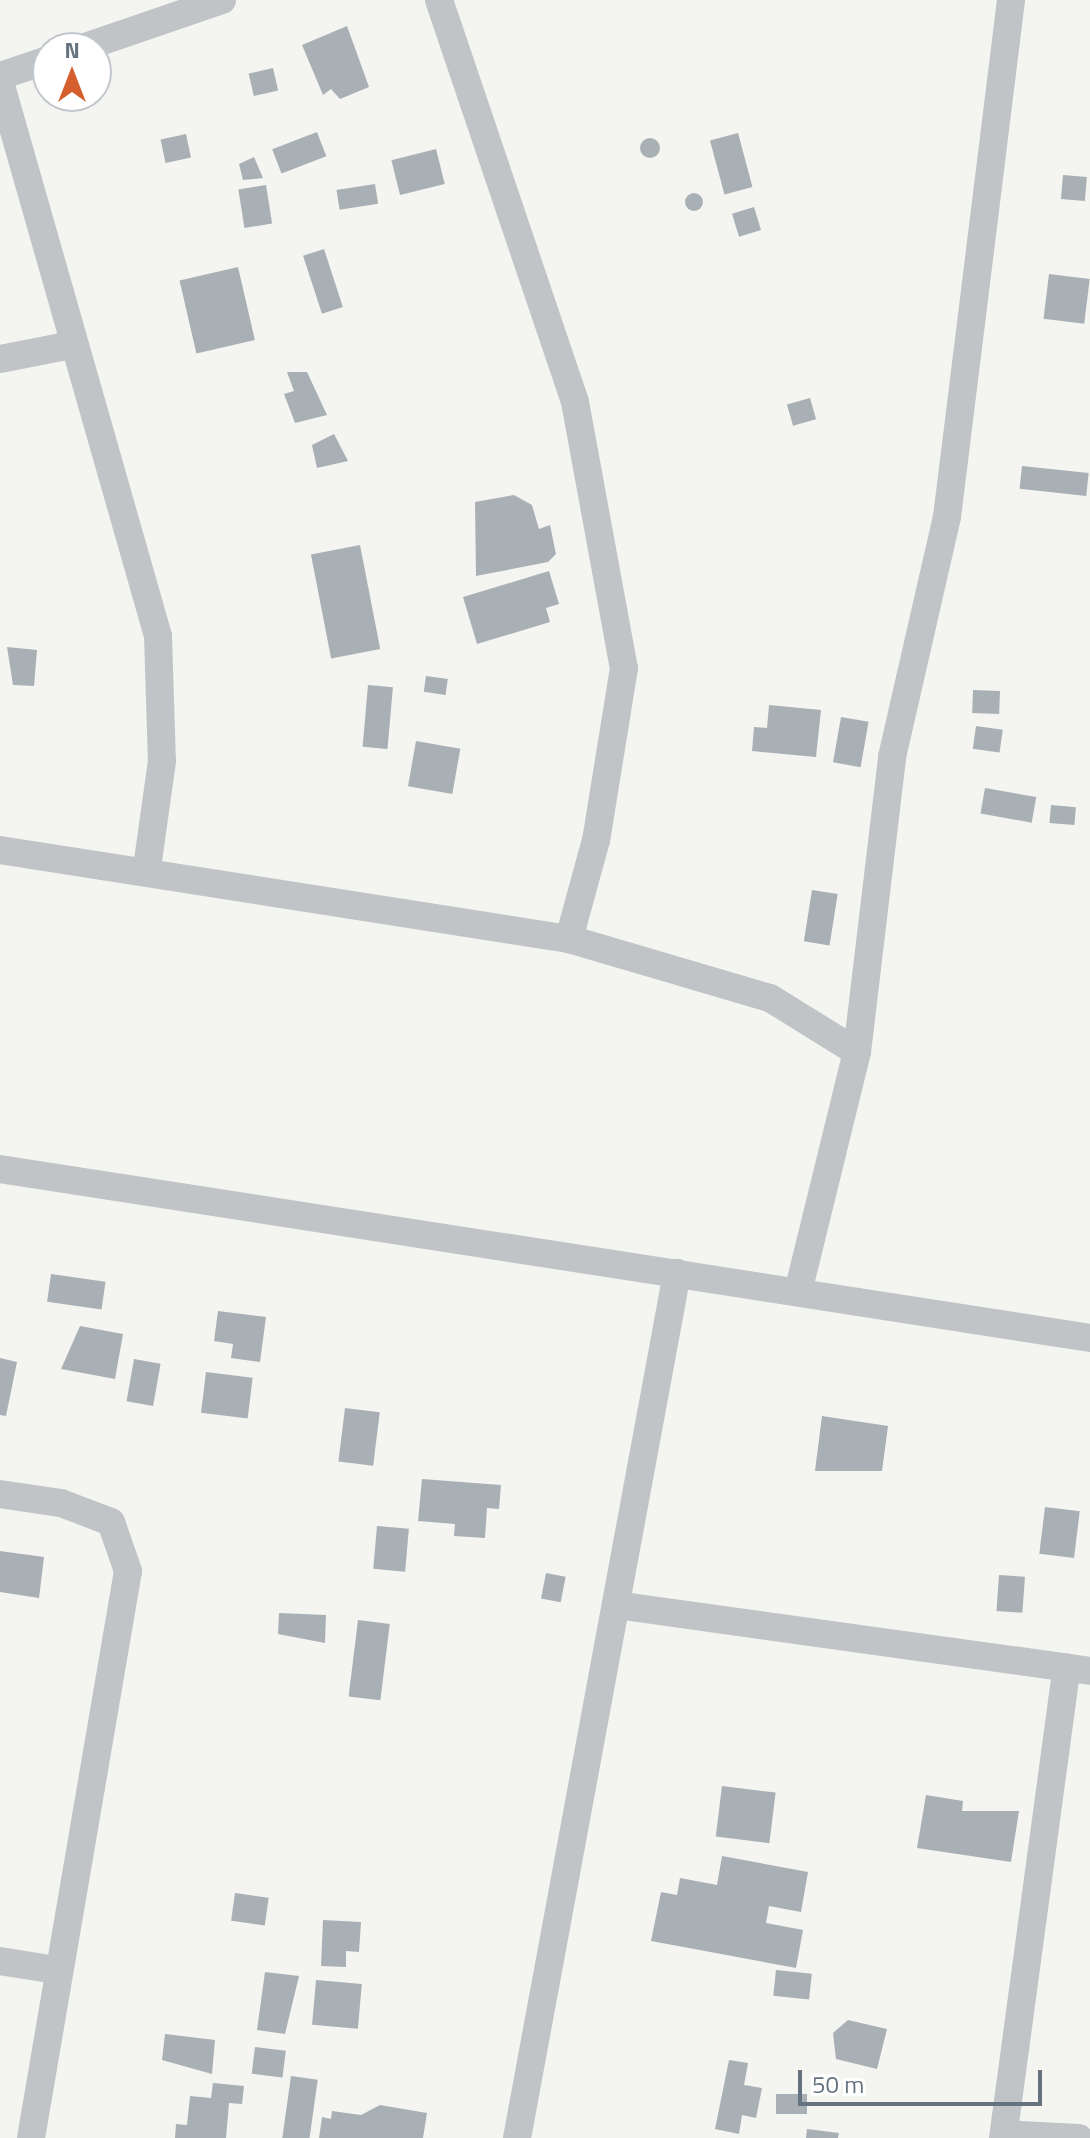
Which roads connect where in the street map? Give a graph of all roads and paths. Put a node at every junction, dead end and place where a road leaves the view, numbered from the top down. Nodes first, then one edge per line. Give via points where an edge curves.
1 (222, 0) edge
2 (439, 0) edge
3 (1011, 0) edge
4 (112, 38) edge
5 (32, 65) edge
6 (0, 76) edge
7 (0, 82) edge
8 (72, 345) junction
9 (0, 359) edge
10 (0, 850) edge
11 (147, 868) junction
12 (569, 939) junction
13 (857, 1052) junction
14 (0, 1169) edge
15 (677, 1273) junction
16 (798, 1292) junction
17 (1090, 1338) edge
18 (0, 1494) edge
19 (616, 1605) junction
20 (1079, 1669) edge
21 (0, 1961) edge
22 (56, 1970) junction
23 (1003, 2136) edge
24 (31, 2138) edge
25 (517, 2138) edge
26 (1079, 2138) edge

1 - 4 street
2 - 12 street via 575,402 624,668 596,840
3 - 13 street via 947,517 892,757
5 - 6 street
7 - 8 street
8 - 9 street
8 - 11 street via 158,636 162,761
10 - 11 street
11 - 12 street
12 - 13 street via 770,998
13 - 16 street
14 - 15 street
15 - 16 street
15 - 19 street
16 - 17 street
18 - 22 street via 61,1503 111,1522 128,1571
19 - 20 street
19 - 25 street
20 - 23 street
21 - 22 street
22 - 24 street
23 - 26 street

